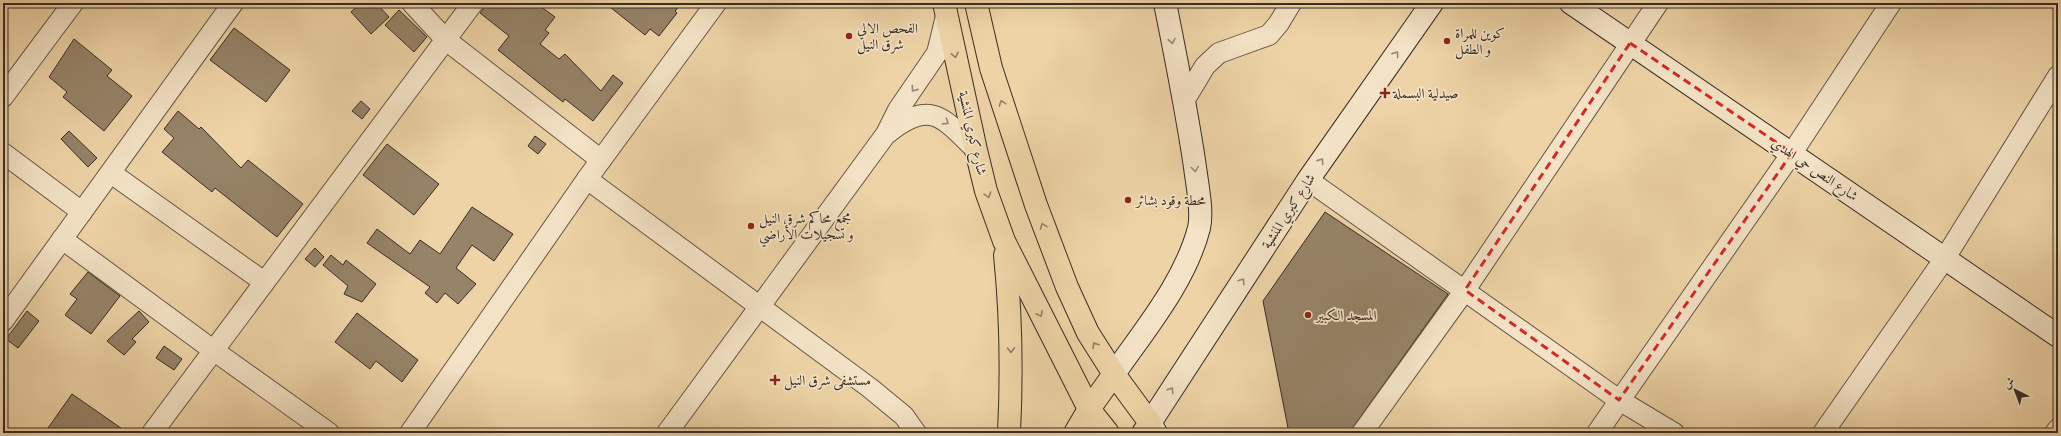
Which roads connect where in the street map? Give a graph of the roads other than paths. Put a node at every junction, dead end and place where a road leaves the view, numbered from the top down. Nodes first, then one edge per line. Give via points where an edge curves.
1 (232, 3) edge
2 (412, 3) edge
3 (474, 3) edge
4 (716, 3) edge
5 (976, 3) edge
6 (1165, 3) edge
7 (1291, 3) edge
8 (1432, 3) edge
9 (1571, 3) edge
10 (1658, 3) edge
11 (1891, 3) edge
12 (71, 4) edge
13 (945, 10) edge
14 (446, 40) junction
15 (1630, 42) junction
16 (2058, 76) edge
17 (3, 97) edge
18 (1184, 101) junction
19 (886, 134) junction
20 (976, 150) junction
21 (3, 153) edge
22 (1792, 153) junction
23 (601, 160) junction
24 (111, 173) junction
25 (587, 179) junction
26 (1308, 180) junction
27 (82, 212) junction
28 (62, 239) junction
29 (1004, 241) junction
30 (1945, 258) junction
31 (264, 282) junction
32 (1465, 290) junction
33 (760, 306) junction
34 (3, 321) edge
35 (2058, 336) edge
36 (213, 350) junction
37 (1114, 374) junction
38 (1619, 400) junction
39 (1089, 409) junction
40 (2058, 429) edge
41 (1150, 430) edge
42 (152, 433) edge
43 (330, 433) edge
44 (410, 433) edge
45 (667, 433) edge
46 (916, 433) edge
47 (1009, 433) edge
48 (1075, 433) edge
49 (1108, 433) edge
50 (1362, 433) edge
51 (1598, 433) edge
52 (1674, 433) edge
53 (1823, 433) edge
54 (2055, 433) edge

1 - 24 street
2 - 14 street
3 - 14 street
4 - 23 street
37 -> 5 main road, شارع كبري المنشية via 1076,310 1047,236 991,68
6 -> 18 street
7 - 18 street via 1280,24 1269,35 1219,53 1205,66
26 -> 8 street, شارع كبري المنشية
9 - 15 street, شارع النص حي الهدي
10 - 15 street
11 - 22 street
12 - 17 street
13 -> 19 street via 937,53 898,110
13 -> 20 main road, شارع كبري المنشية
14 - 23 street
14 - 31 street
15 - 22 street, شارع النص حي الهدي
15 - 32 street
16 - 30 street
18 -> 37 street via 1199,195 1199,226 1190,254 1165,299
19 -> 20 street via 908,119 926,114 945,121
19 - 33 street
20 -> 29 main road, شارع كبري المنشية via 986,191
21 - 27 street
22 - 30 street, شارع النص حي الهدي
22 - 38 street
23 - 25 street
24 - 27 street
24 - 31 street
25 - 33 street
25 - 44 street
26 - 32 street
41 -> 26 street, شارع كبري المنشية
27 - 28 street
28 - 34 street
28 - 36 street
29 -> 39 main road, شارع كبري المنشية
29 -> 47 main road via 1011,311 1012,377
30 - 35 street, شارع النص حي الهدي
30 - 53 street
31 - 36 street
32 - 38 street
32 - 50 street
33 - 45 street
33 - 46 street via 898,411
36 - 42 street
36 - 43 street
37 - 39 main road
37 - 41 main road, شارع كبري المنشية
38 - 51 street
38 - 52 street
39 - 48 main road
39 - 49 main road, شارع كبري المنشية
40 - 54 street

